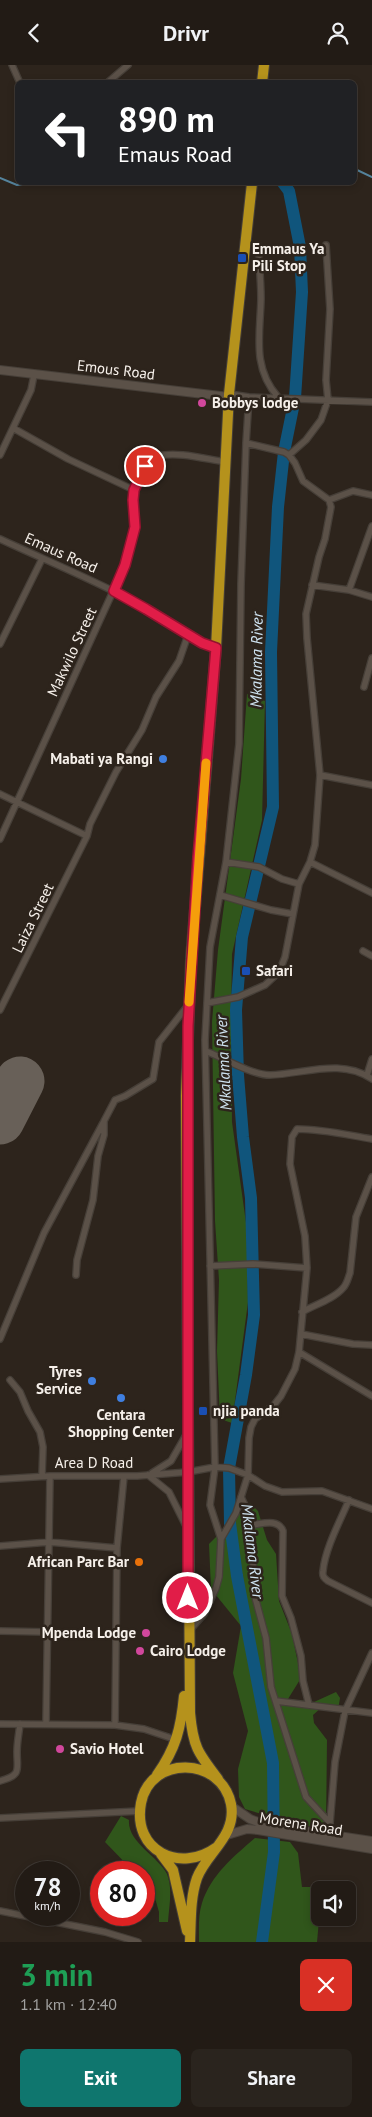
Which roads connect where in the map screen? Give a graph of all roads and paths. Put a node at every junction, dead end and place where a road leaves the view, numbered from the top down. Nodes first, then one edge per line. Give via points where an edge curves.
1 (12, 65) edge
2 (128, 65) edge
3 (264, 65) edge
4 (19, 80) edge
5 (110, 80) edge
6 (262, 80) edge
7 (252, 185) edge
8 (258, 245) dead end
9 (326, 245) dead end
10 (0, 370) edge
11 (34, 375) junction
12 (229, 396) junction
13 (249, 397) junction
14 (278, 397) junction
15 (328, 399) junction
16 (372, 402) edge
17 (13, 428) junction
18 (246, 443) junction
19 (0, 455) edge
20 (289, 455) junction
21 (226, 463) junction
22 (134, 490) junction
23 (372, 495) edge
24 (328, 500) junction
25 (372, 526) edge
26 (0, 539) edge
27 (42, 559) junction
28 (312, 585) junction
29 (349, 590) junction
30 (114, 591) junction
31 (372, 597) edge
32 (188, 635) junction
33 (0, 644) edge
34 (216, 648) junction
35 (372, 658) edge
36 (364, 687) dead end
37 (320, 775) junction
38 (372, 785) edge
39 (0, 794) edge
40 (18, 801) junction
41 (87, 836) junction
42 (0, 839) edge
43 (226, 862) junction
44 (310, 862) junction
45 (299, 884) junction
46 (372, 893) edge
47 (220, 895) junction
48 (293, 914) junction
49 (363, 951) dead end
50 (372, 956) edge
51 (207, 1003) junction
52 (188, 1004) junction
53 (0, 1010) edge
54 (206, 1051) junction
55 (372, 1059) edge
56 (369, 1077) edge
57 (104, 1121) junction
58 (372, 1139) edge
59 (372, 1177) edge
60 (210, 1267) junction
61 (307, 1268) junction
62 (76, 1275) dead end
63 (302, 1312) junction
64 (301, 1335) junction
65 (0, 1339) edge
66 (372, 1345) edge
67 (299, 1352) junction
68 (10, 1380) dead end
69 (372, 1395) edge
70 (188, 1432) junction
71 (215, 1467) junction
72 (188, 1472) junction
73 (50, 1475) junction
74 (148, 1475) junction
75 (248, 1475) junction
76 (42, 1476) junction
77 (124, 1477) junction
78 (0, 1479) edge
79 (241, 1497) junction
80 (349, 1500) junction
81 (372, 1509) edge
82 (251, 1525) junction
83 (188, 1531) junction
84 (221, 1539) junction
85 (49, 1542) junction
86 (0, 1546) edge
87 (117, 1547) junction
88 (372, 1603) edge
89 (0, 1631) edge
90 (47, 1632) junction
91 (188, 1635) junction
92 (372, 1653) edge
93 (276, 1701) junction
94 (309, 1705) junction
95 (345, 1711) junction
96 (372, 1713) edge
97 (20, 1723) junction
98 (0, 1724) edge
99 (46, 1724) junction
100 (115, 1725) junction
101 (177, 1740) junction
102 (218, 1779) junction
103 (154, 1780) junction
104 (0, 1781) edge
105 (232, 1806) junction
106 (140, 1811) junction
107 (0, 1818) edge
108 (330, 1823) junction
109 (265, 1828) junction
110 (291, 1832) junction
111 (227, 1835) junction
112 (329, 1835) junction
113 (372, 1841) edge
114 (218, 1847) junction
115 (372, 1849) edge
116 (160, 1852) junction
117 (0, 1911) edge
118 (138, 1942) edge
119 (189, 1942) edge

1 - 4 street
2 - 5 street
3 - 6 highway
7 - 12 highway
8 - 14 street via 261,295 259,357 265,378
9 - 15 street via 330,309
10 - 11 main road, Emous Road
11 - 12 main road, Emous Road
11 - 17 street via 31,390
12 - 13 street
12 - 21 highway
13 - 14 street
13 - 18 street
14 - 15 street
15 - 16 street
15 - 20 street via 321,420
17 - 19 street
17 - 22 street via 68,459
18 - 20 street
18 - 43 street via 239,744
20 - 24 street via 303,481
21 - 22 street, Makwilo Street via 179,455 157,456 149,460
21 - 34 highway
22 - 30 street, Makwilo Street via 135,527
23 - 24 street via 353,491
24 - 28 street via 331,512
25 - 29 street
26 - 27 street, Emaus Road
27 - 30 street, Emaus Road
27 - 33 street
28 - 29 street
28 - 37 street via 306,614 306,638
29 - 31 street
30 - 32 street, Emaus Road
30 - 40 street, Makwilo Street
32 - 34 street, Emaus Road
32 - 41 street, Laiza Street via 179,661 116,772
34 - 52 highway
35 - 36 street
37 - 38 street
37 - 44 street via 315,845
39 - 40 street
40 - 41 street
40 - 42 street, Makwilo Street
41 - 53 street, Laiza Street
43 - 45 street via 259,867
43 - 47 street
44 - 45 street
44 - 46 street
45 - 48 street
47 - 48 street
47 - 51 street via 211,941
48 - 51 street via 279,972 265,985
49 - 50 street
51 - 54 street
52 - 57 street via 159,1042 153,1079 114,1100
52 - 70 highway
54 - 56 street via 264,1074 338,1068
54 - 60 street
55 - 56 street
57 - 62 street via 93,1200
57 - 65 street via 44,1233
58 - 61 street via 331,1131 297,1129 294,1132 290,1164 305,1236
59 - 63 street via 356,1217 347,1282 334,1295
60 - 61 street via 253,1263
60 - 71 street
61 - 63 street
63 - 64 street
64 - 66 street
64 - 67 street
67 - 69 street
67 - 75 street via 281,1397 255,1419 251,1427
68 - 76 street via 20,1392 40,1432
70 - 72 highway
70 - 74 street via 168,1464
71 - 72 street, Area D Road
71 - 75 street
71 - 84 street via 210,1505
72 - 74 street, Area D Road
72 - 83 highway
73 - 76 street, Area D Road
73 - 77 street, Area D Road
73 - 85 street
74 - 77 street, Area D Road
74 - 83 street via 169,1492
75 - 79 street
75 - 80 street via 282,1492 322,1491
76 - 78 street, Area D Road
77 - 87 street
79 - 82 street
79 - 84 street
80 - 81 street
80 - 88 street via 322,1572 328,1581
82 - 93 street via 255,1597 266,1638 271,1687
82 - 94 street via 277,1523 283,1531 282,1596 301,1656
83 - 91 highway
84 - 91 street via 216,1588 204,1614
85 - 86 street
85 - 87 street
85 - 90 street
87 - 100 street
89 - 90 street
90 - 99 street
91 - 101 highway via 182,1725
91 - 102 highway via 192,1738 199,1755
92 - 95 street
93 - 94 street
93 - 108 street via 306,1797
94 - 95 street
95 - 96 street
95 - 108 street via 335,1762
97 - 98 street
97 - 99 street
97 - 104 street via 19,1765 10,1778
99 - 100 street
100 - 101 street via 144,1729
101 - 103 highway via 169,1759
102 - 103 highway via 193,1767 179,1767
102 - 105 highway
103 - 106 highway via 147,1789
105 - 109 main road, Morena Road
105 - 111 highway
106 - 107 street
106 - 116 highway via 145,1835
108 - 112 street
109 - 110 main road, Morena Road
109 - 111 main road, Morena Road
110 - 112 main road, Morena Road
110 - 115 main road, Morena Road
111 - 114 highway
112 - 113 main road, Morena Road
114 - 116 highway via 190,1859
114 - 119 highway via 196,1882
116 - 119 highway via 176,1879
117 - 118 street via 105,1932

